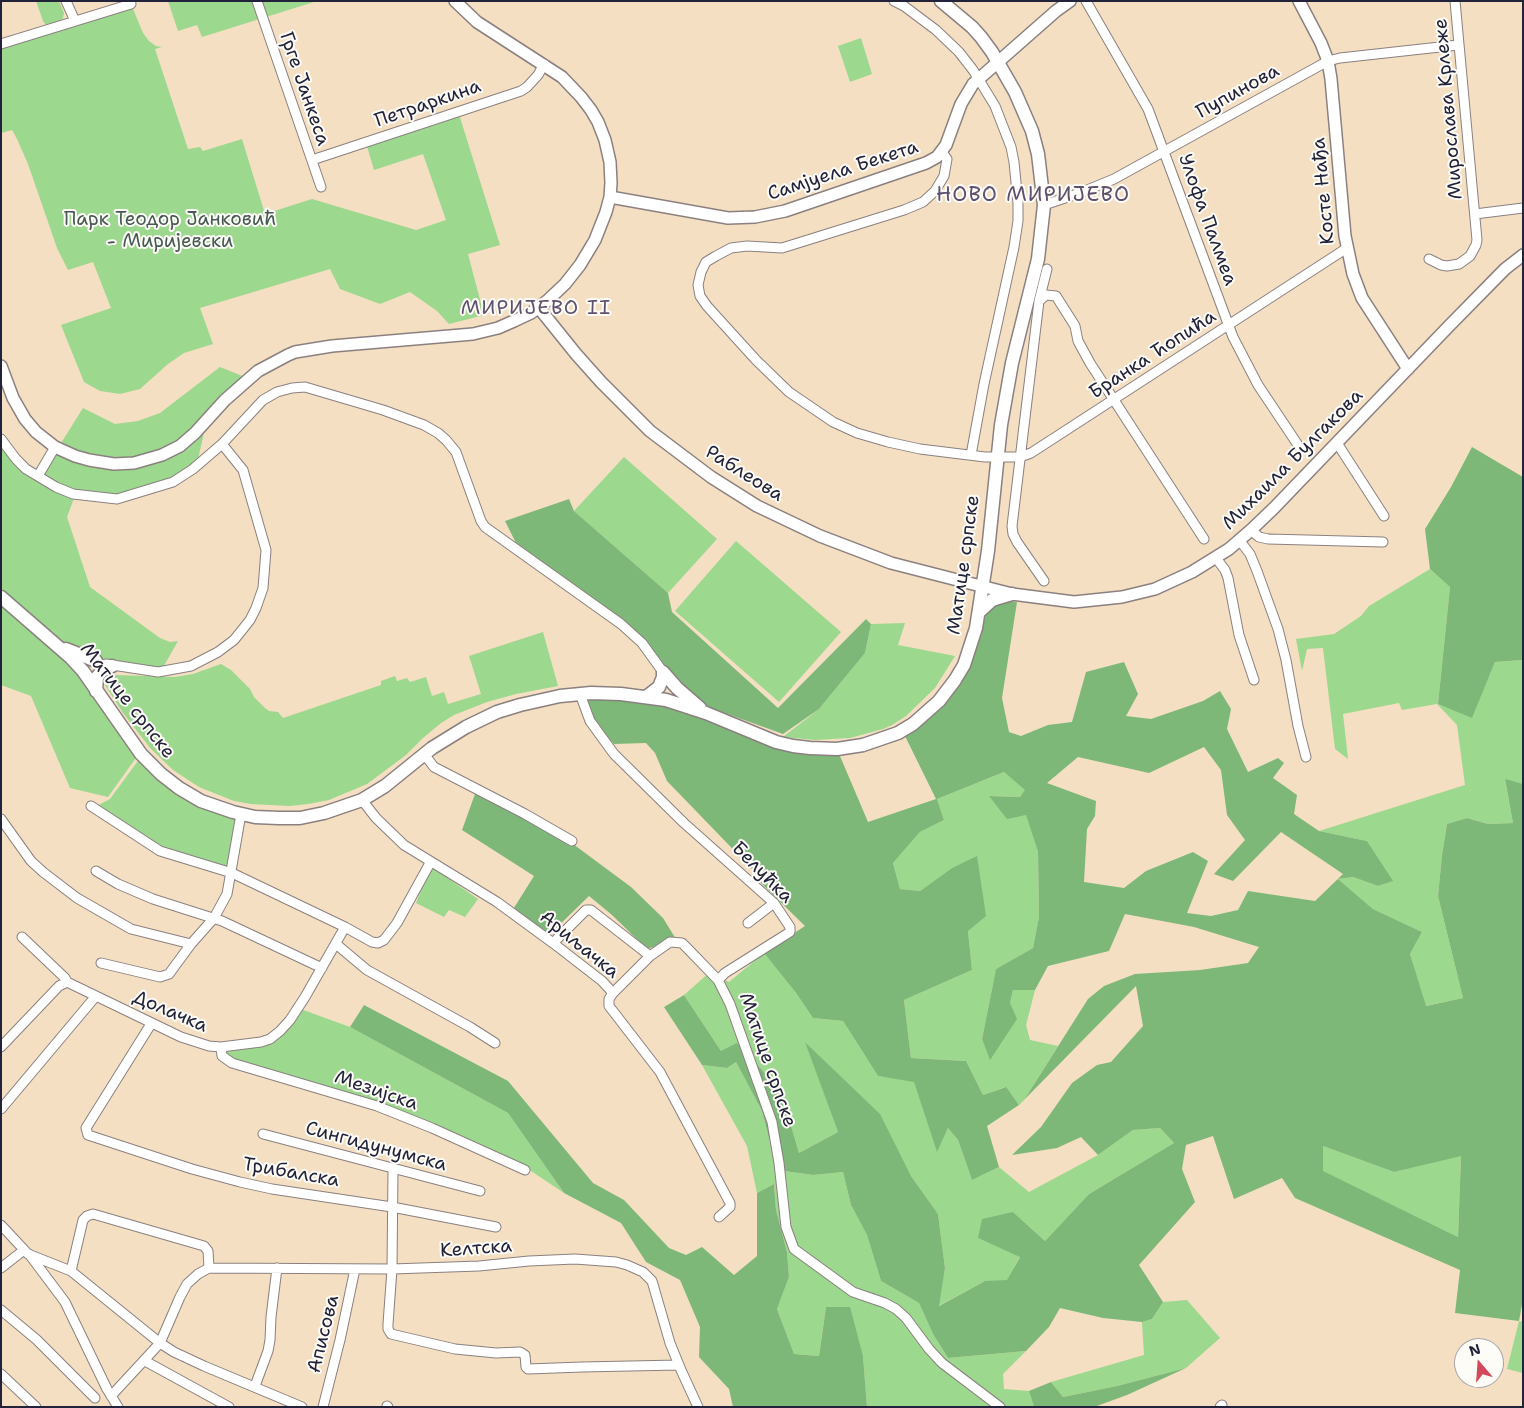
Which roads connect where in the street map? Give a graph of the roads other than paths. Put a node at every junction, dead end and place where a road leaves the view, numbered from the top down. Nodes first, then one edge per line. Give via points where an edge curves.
1 (66, 1) edge
2 (257, 1) edge
3 (455, 1) edge
4 (894, 1) edge
5 (941, 1) edge
6 (1070, 1) edge
7 (1086, 1) edge
8 (1300, 1) edge
9 (1455, 1) edge
10 (131, 2) edge
11 (75, 21) junction
12 (1, 44) edge
13 (1458, 45) junction
14 (998, 61) junction
15 (1328, 61) junction
16 (544, 64) junction
17 (979, 78) junction
18 (1164, 151) junction
19 (942, 152) junction
20 (312, 160) junction
21 (321, 186) dead end
22 (610, 197) junction
23 (1044, 205) junction
24 (1523, 208) edge
25 (1475, 214) junction
26 (1347, 248) junction
27 (1523, 255) edge
28 (1429, 259) dead end
29 (1047, 268) dead end
30 (1039, 301) junction
31 (539, 308) junction
32 (1227, 325) junction
33 (1, 366) edge
34 (1408, 369) junction
35 (1115, 399) junction
36 (1, 439) edge
37 (1337, 443) junction
38 (222, 444) junction
39 (55, 447) junction
40 (1300, 448) dead end
41 (971, 455) junction
42 (1020, 457) junction
43 (997, 458) junction
44 (38, 476) junction
45 (1384, 516) dead end
46 (1251, 530) junction
47 (1204, 539) dead end
48 (1240, 540) junction
49 (1383, 542) dead end
50 (1216, 558) junction
51 (1044, 581) dead end
52 (983, 587) junction
53 (1012, 594) junction
54 (1, 597) edge
55 (979, 612) junction
56 (57, 645) junction
57 (96, 660) junction
58 (112, 666) junction
59 (83, 671) junction
60 (666, 677) junction
61 (1254, 680) dead end
62 (96, 691) junction
63 (580, 694) junction
64 (646, 697) junction
65 (668, 701) junction
66 (706, 713) junction
67 (424, 754) junction
68 (1306, 757) dead end
69 (362, 800) junction
70 (91, 806) dead end
71 (241, 814) junction
72 (1, 820) edge
73 (572, 841) dead end
74 (430, 863) junction
75 (96, 871) dead end
76 (232, 873) junction
77 (774, 903) junction
78 (214, 918) junction
79 (748, 923) dead end
80 (345, 927) junction
81 (22, 937) dead end
82 (553, 943) junction
83 (191, 944) junction
84 (336, 944) junction
85 (650, 956) junction
86 (101, 963) dead end
87 (322, 968) junction
88 (718, 980) junction
89 (68, 982) junction
90 (614, 993) junction
91 (96, 996) junction
92 (151, 1024) junction
93 (495, 1043) dead end
94 (2, 1045) edge
95 (221, 1047) junction
96 (1, 1109) edge
97 (263, 1134) dead end
98 (393, 1168) junction
99 (525, 1170) dead end
100 (480, 1191) dead end
101 (392, 1207) junction
102 (719, 1218) dead end
103 (1, 1226) edge
104 (496, 1227) dead end
105 (26, 1252) junction
106 (1, 1268) edge
107 (209, 1268) junction
108 (277, 1268) junction
109 (355, 1269) junction
110 (392, 1269) junction
111 (71, 1271) junction
112 (1, 1310) edge
113 (160, 1343) junction
114 (145, 1361) junction
115 (678, 1365) junction
116 (1, 1374) edge
117 (255, 1386) junction
118 (111, 1396) junction
119 (94, 1398) dead end
120 (36, 1407) edge
121 (118, 1407) edge
122 (229, 1407) edge
123 (302, 1407) edge
124 (323, 1407) edge
125 (698, 1407) edge
126 (1000, 1407) edge

1 - 11 street
2 - 20 street, Грге Јанкеса
3 - 16 street via 477,22
4 - 17 street via 936,30
5 - 14 main road, Матице српске via 972,27
6 - 14 street, Самјуела Бекета
7 - 18 street, Улофа Палмеа via 1140,93
8 - 15 street, Косте Нађа
9 - 13 street, Мирослава Крлеже
10 - 11 street
11 - 12 street
13 - 15 street, Пупинова
13 - 25 street, Мирослава Крлеже
14 - 17 street, Самјуела Бекета
14 - 23 main road, Матице српске via 1034,137
15 - 18 street, Пупинова
15 - 26 street, Косте Нађа
16 - 20 street, Петраркина via 527,87 520,90
16 - 22 street via 581,97 598,122 608,154
17 - 19 street, Самјуела Бекета via 966,95
17 - 41 street via 995,106 1011,147 1018,189 1018,221
18 - 23 street, Пупинова via 1107,182
18 - 32 street, Улофа Палмеа
19 - 22 street, Самјуела Бекета via 916,167 764,216 728,218
19 - 41 street, Бранка Ћопића via 947,160 944,176 922,202 782,248 731,248 706,262 698,285 707,306 764,368 789,392 833,422 888,442
20 - 21 street, Грге Јанкеса
22 - 31 street via 600,229 586,256 565,284
23 - 43 main road, Матице српске via 1038,258 1012,363
24 - 25 street, Мирослава Крлеже
25 - 28 street, Мирослава Крлеже via 1477,240 1470,256 1459,264 1447,266
26 - 32 street, Бранка Ћопића
26 - 34 street, Косте Нађа via 1362,298
27 - 34 street, Михаила Булгакова via 1505,269
29 - 30 street
30 - 35 street via 1046,295 1056,296 1075,326 1078,341
30 - 42 street
31 - 39 street via 506,325 473,334 332,346 288,354 258,371 187,440 154,458 101,462
31 - 52 street, Раблеова via 576,354 636,418 730,490 847,547
32 - 35 street, Бранка Ћопића
32 - 40 street, Улофа Палмеа via 1258,385
33 - 39 street via 22,414 36,432
34 - 37 street, Михаила Булгакова
35 - 42 street, Бранка Ћопића via 1039,449
35 - 47 street
36 - 44 street via 16,460
37 - 45 street
37 - 46 street, Михаила Булгакова
38 - 44 street via 194,469 173,482 117,499 73,494
38 - 58 street via 243,470 266,550 263,588 256,608 234,640 191,666 158,672
38 - 60 street via 264,400 292,388 314,389 424,425 445,438 456,452 485,527 621,624 642,644
39 - 44 street
41 - 43 street, Бранка Ћопића
42 - 43 street, Бранка Ћопића
42 - 51 street via 1013,534
43 - 52 main road, Матице српске
46 - 48 street, Михаила Булгакова
46 - 49 street via 1268,539
48 - 50 street, Михаила Булгакова
48 - 68 street via 1258,571 1278,629
50 - 53 street, Михаила Булгакова via 1174,581 1122,597 1074,602
50 - 61 street via 1228,578 1239,634
52 - 53 street, Михаила Булгакова
52 - 55 main road, Матице српске
53 - 55 main road via 992,600
54 - 56 main road, Матице српске
55 - 66 main road, Матице српске via 964,665 946,693 913,724 887,738 837,749 793,746
56 - 57 main road
56 - 59 main road, Матице српске
57 - 58 street
57 - 59 street via 85,665
58 - 59 street
58 - 62 main road via 97,677
59 - 62 main road, Матице српске
60 - 64 main road
60 - 65 main road via 673,690
60 - 66 main road
62 - 71 main road, Матице српске via 141,754 161,774 202,801
63 - 64 main road, Матице српске
63 - 67 main road, Матице српске via 538,700 497,712 457,732
63 - 77 street, Белућка via 590,721 614,754 684,823
64 - 65 main road, Матице српске
65 - 66 main road, Матице српске
67 - 69 main road, Матице српске
67 - 73 street via 434,767
69 - 71 main road, Матице српске via 324,813 292,818
69 - 74 street, Ариљачка via 389,832
70 - 76 street via 160,851
71 - 76 street
72 - 83 street via 31,861 77,898 131,929
74 - 80 street via 384,940 372,942
74 - 82 street, Ариљачка via 497,902
75 - 78 street via 153,899
76 - 78 street via 227,894
76 - 80 street
77 - 79 street
77 - 88 street, Белућка via 790,926 790,932
78 - 83 street
78 - 87 street
80 - 84 street, Долачка
81 - 89 street, Долачка
82 - 85 street via 586,910 591,910
82 - 90 street, Ариљачка
83 - 86 street via 169,974 160,977
84 - 87 street, Долачка
84 - 93 street via 367,970
85 - 88 street via 670,942 682,943
85 - 90 street
87 - 95 street, Долачка via 290,1020 276,1035 253,1044
88 - 126 street, Матице српске via 730,1004 772,1122 786,1228 794,1249 853,1292 896,1309 942,1363
89 - 91 street, Долачка
89 - 94 street via 59,986
90 - 102 street, Ариљачка via 609,999 609,1006 660,1072 730,1203
91 - 92 street, Долачка
91 - 96 street
92 - 95 street, Долачка via 192,1042
92 - 101 street, Трибалска via 86,1128 90,1136 240,1182
95 - 99 street, Мезијска via 222,1056 232,1063 377,1106
97 - 98 street, Сингидунумска
98 - 100 street, Сингидунумска
98 - 101 street
101 - 104 street, Трибалска
101 - 110 street
103 - 105 street
105 - 106 street
105 - 111 street
105 - 118 street via 64,1302
107 - 108 street, Келтска
107 - 111 street via 208,1251 204,1246 93,1214 83,1220
107 - 113 street via 198,1274 183,1290
108 - 109 street, Келтска
108 - 117 street via 268,1351
109 - 110 street, Келтска
109 - 124 street, Аписова
110 - 115 street, Келтска via 566,1259 626,1265 643,1272 652,1281
110 - 115 street via 388,1324 389,1332 394,1335 455,1349 520,1352 528,1369
111 - 113 street
112 - 119 street via 32,1335
113 - 114 street
113 - 117 street via 195,1362
114 - 118 street
114 - 122 street
115 - 125 street, Келтска
116 - 120 street
117 - 123 street
118 - 121 street

